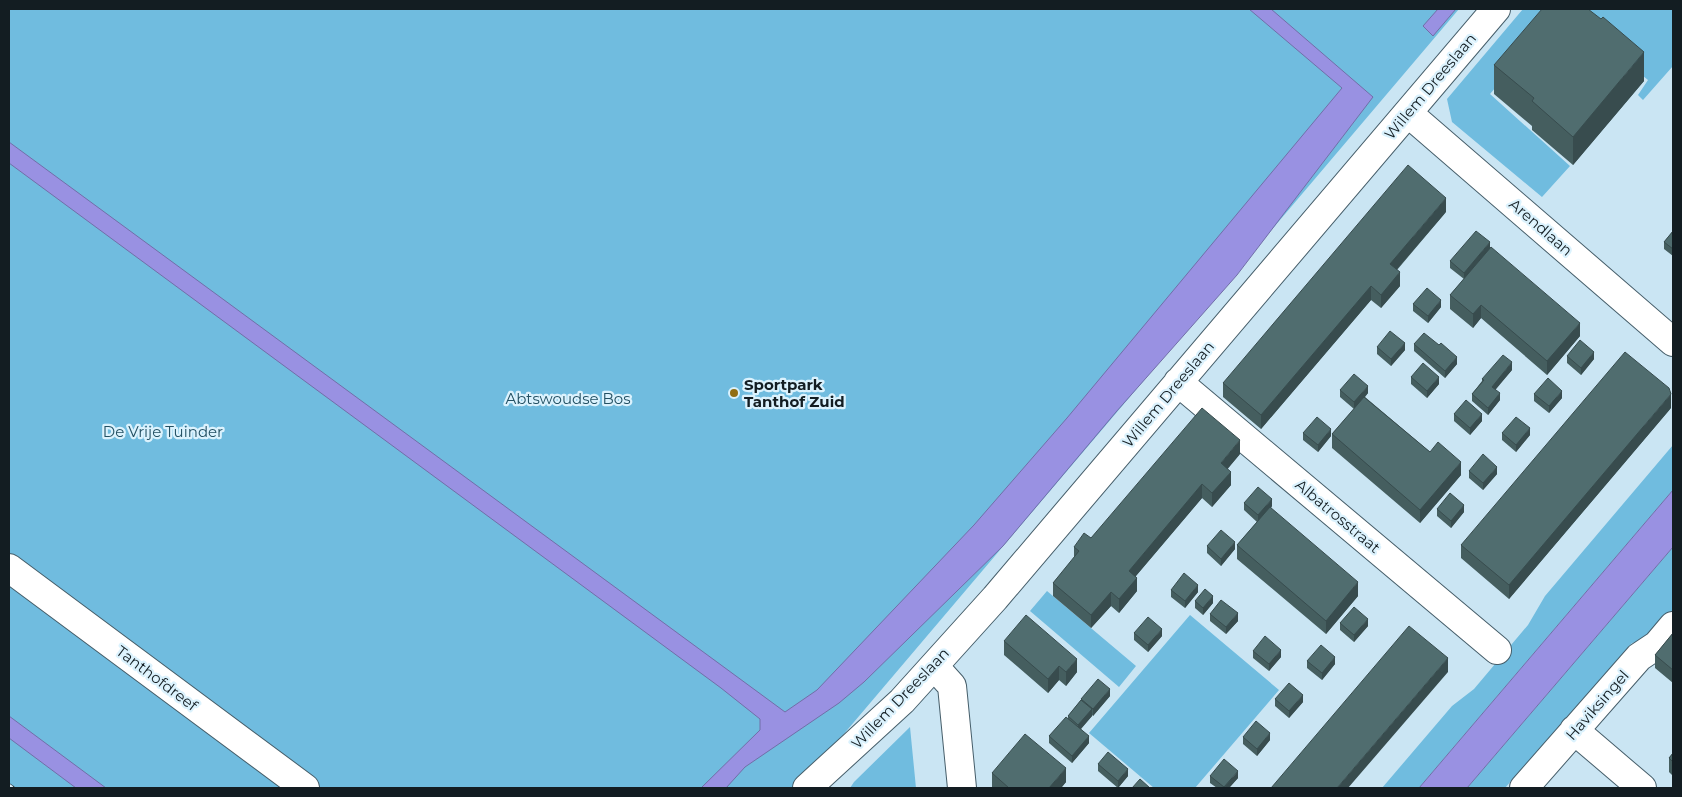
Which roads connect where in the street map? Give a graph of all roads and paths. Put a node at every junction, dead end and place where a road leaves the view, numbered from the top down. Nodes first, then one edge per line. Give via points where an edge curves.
1 (1496, 9) edge
2 (1408, 113) junction
3 (1673, 342) edge
4 (1178, 382) junction
5 (9, 568) edge
6 (1673, 626) edge
7 (1498, 650) dead end
8 (934, 666) junction
9 (1574, 730) junction
10 (822, 779) edge
11 (305, 788) edge
12 (807, 788) edge
13 (962, 788) edge
14 (1524, 788) edge
15 (1642, 788) edge

1 - 2 street, Willem Dreeslaan
2 - 3 street, Arendlaan
2 - 4 street, Willem Dreeslaan
4 - 7 street, Albatrosstraat
4 - 8 street, Willem Dreeslaan
5 - 11 street, Tanthofdreef
6 - 9 street, Haviksingel via 1657,645 1639,656
8 - 10 street, Willem Dreeslaan
8 - 13 street via 952,686
9 - 14 street, Haviksingel
9 - 15 street
10 - 12 street, Willem Dreeslaan

